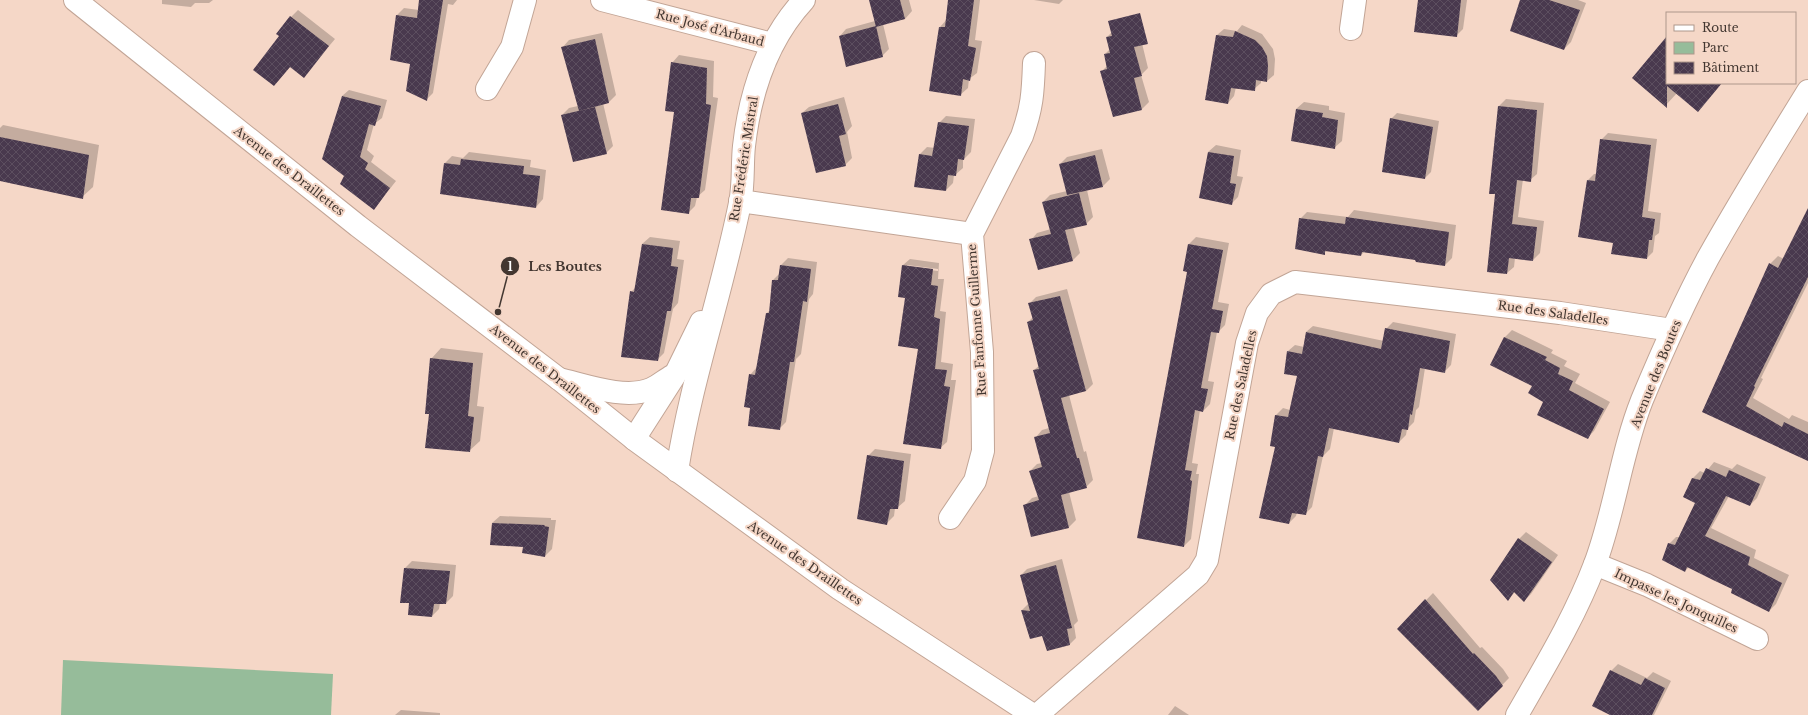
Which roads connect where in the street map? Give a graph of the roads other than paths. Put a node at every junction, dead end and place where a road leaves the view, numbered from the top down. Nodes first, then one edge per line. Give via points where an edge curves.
1 (75, 0) edge
2 (525, 0) edge
3 (602, 0) edge
4 (804, 0) edge
5 (1355, 0) edge
6 (1351, 29) dead end
7 (772, 44) junction
8 (1034, 63) dead end
9 (487, 89) dead end
10 (1806, 97) edge
11 (740, 201) junction
12 (972, 234) junction
13 (721, 281) junction
14 (1672, 330) junction
15 (675, 375) junction
16 (559, 379) junction
17 (634, 439) junction
18 (677, 471) junction
19 (950, 518) dead end
20 (1595, 564) junction
21 (1757, 639) dead end
22 (1033, 715) edge
23 (1037, 715) edge
24 (1517, 715) edge

1 - 16 street, Avenue des Draillettes via 352,221
2 - 9 street via 512,47
3 - 7 street, Rue José d'Arbaud
4 - 7 street, Rue Frédéric Mistral
5 - 6 street
7 - 11 street, Rue Frédéric Mistral via 759,76 750,109 744,145
8 - 12 street, Rue Fanfonne Guillerme via 1033,101 1028,120
10 - 14 street, Avenue des Boutes via 1708,258
11 - 12 street, Rue Fanfonne Guillerme
11 - 13 street, Rue Frédéric Mistral
12 - 19 street, Rue Fanfonne Guillerme via 982,352 983,451 975,481
13 - 15 street, Rue Frédéric Mistral
13 - 18 street, Rue Frédéric Mistral via 684,429
14 - 20 street, Avenue des Boutes via 1634,424
14 - 23 street, Rue des Saladelles via 1560,313 1295,282 1271,294 1257,313 1247,342 1207,560 1198,575
15 - 16 street via 651,389 625,394
15 - 17 street, Rue Frédéric Mistral
16 - 17 street, Avenue des Draillettes
17 - 18 street, Avenue des Draillettes
18 - 22 street, Avenue des Draillettes via 840,589
20 - 21 street, Impasse les Jonquilles via 1647,585
20 - 24 street, Avenue des Boutes via 1570,620

